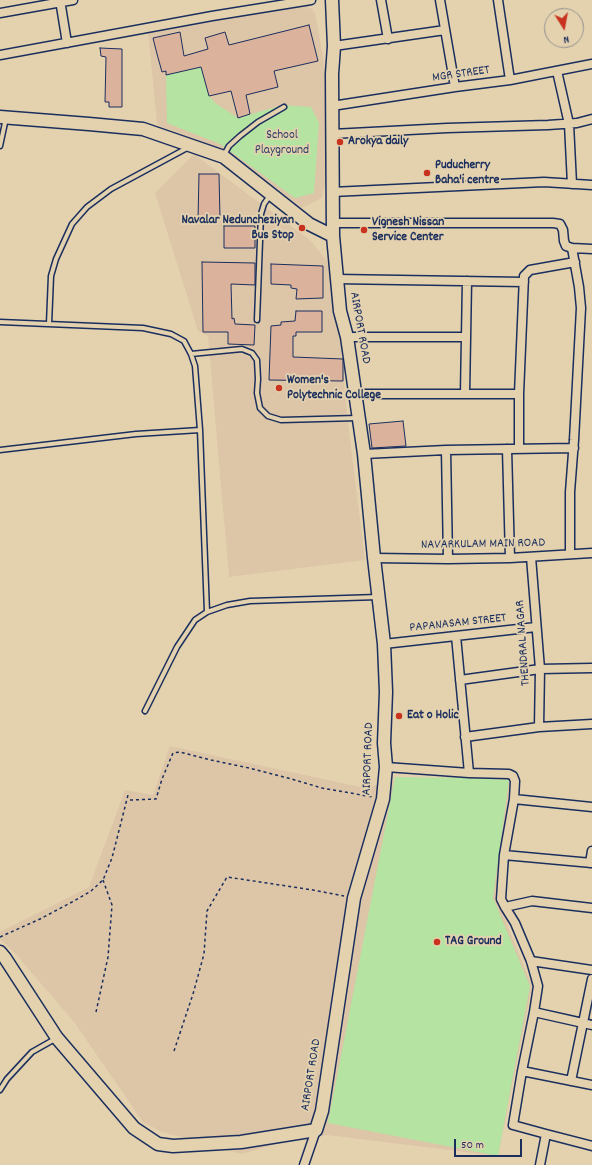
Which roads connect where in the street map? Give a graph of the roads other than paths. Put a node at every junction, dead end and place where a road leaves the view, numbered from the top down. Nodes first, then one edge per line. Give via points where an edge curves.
1 (74, 0) edge
2 (311, 0) edge
3 (332, 0) edge
4 (381, 0) edge
5 (440, 0) edge
6 (498, 0) edge
7 (60, 1) edge
8 (0, 13) edge
9 (445, 30) junction
10 (388, 39) junction
11 (67, 43) junction
12 (334, 46) junction
13 (0, 54) edge
14 (592, 64) edge
15 (557, 71) junction
16 (510, 80) junction
17 (454, 87) junction
18 (332, 106) junction
19 (284, 107) dead end
20 (3, 118) edge
21 (592, 119) edge
22 (569, 124) junction
23 (332, 134) junction
24 (0, 146) edge
25 (191, 146) junction
26 (224, 157) junction
27 (572, 184) junction
28 (592, 185) edge
29 (332, 192) junction
30 (271, 194) junction
31 (332, 223) junction
32 (333, 236) junction
33 (572, 248) junction
34 (592, 249) edge
35 (575, 262) junction
36 (336, 279) junction
37 (467, 282) junction
38 (524, 282) junction
39 (257, 320) dead end
40 (0, 322) edge
41 (49, 324) junction
42 (347, 336) junction
43 (466, 337) junction
44 (191, 354) junction
45 (355, 394) junction
46 (465, 394) junction
47 (519, 394) junction
48 (359, 418) junction
49 (200, 430) junction
50 (574, 448) junction
51 (507, 449) junction
52 (519, 449) junction
53 (0, 450) edge
54 (446, 450) junction
55 (364, 454) junction
56 (592, 553) edge
57 (570, 554) junction
58 (374, 558) junction
59 (510, 558) junction
60 (530, 558) junction
61 (448, 559) junction
62 (378, 597) junction
63 (207, 612) junction
64 (536, 627) junction
65 (456, 636) junction
66 (384, 644) junction
67 (592, 668) edge
68 (540, 669) junction
69 (460, 680) junction
70 (145, 711) dead end
71 (592, 724) edge
72 (539, 727) junction
73 (465, 737) junction
74 (386, 767) junction
75 (470, 773) junction
76 (514, 799) junction
77 (592, 807) edge
78 (592, 851) edge
79 (504, 854) junction
80 (591, 863) edge
81 (505, 907) junction
82 (592, 908) edge
83 (0, 952) edge
84 (532, 961) junction
85 (592, 970) edge
86 (592, 979) edge
87 (534, 1012) junction
88 (583, 1023) junction
89 (592, 1025) edge
90 (57, 1038) junction
91 (522, 1071) junction
92 (572, 1081) junction
93 (592, 1085) edge
94 (0, 1090) edge
95 (316, 1130) junction
96 (546, 1134) junction
97 (592, 1146) edge
98 (304, 1165) edge
99 (540, 1165) edge

1 - 7 street
2 - 11 street
3 - 12 street, AIRPORT ROAD
4 - 10 street
5 - 9 street
6 - 16 street
7 - 8 street
7 - 11 street
9 - 10 street
9 - 17 street
10 - 12 street
11 - 13 street
12 - 18 street, AIRPORT ROAD
14 - 15 street, MGR STREET
15 - 16 street, MGR STREET
15 - 22 street
16 - 17 street, MGR STREET
17 - 18 street, MGR STREET
18 - 23 street, AIRPORT ROAD
19 - 26 lane via 240,136 226,150
20 - 24 lane
20 - 25 street via 143,129
21 - 22 street
22 - 23 street
22 - 27 street
23 - 29 street, AIRPORT ROAD
25 - 26 street
25 - 41 lane via 111,189 87,207 72,224 51,276
26 - 30 street
27 - 28 street
27 - 29 street via 536,183
29 - 31 street, AIRPORT ROAD
30 - 32 street via 309,224
30 - 39 lane via 261,214
31 - 32 street, AIRPORT ROAD
31 - 33 street via 553,223 560,224 566,246
32 - 36 street, AIRPORT ROAD
33 - 34 street
33 - 35 street
35 - 38 street via 530,270 524,276
35 - 50 street via 581,308
36 - 37 street
36 - 42 street, AIRPORT ROAD via 340,311
37 - 38 street
37 - 43 street
38 - 47 street
40 - 41 lane
41 - 44 lane via 143,328 171,334 184,341
42 - 43 street
42 - 45 street, AIRPORT ROAD
43 - 46 street
44 - 48 lane via 242,349 252,353 258,360 257,393 260,408 268,416 282,420
44 - 49 lane via 195,366
45 - 46 street
45 - 48 street, AIRPORT ROAD
46 - 47 street
47 - 52 street
48 - 55 street, AIRPORT ROAD
49 - 53 lane via 136,434
49 - 63 lane
50 - 52 street
50 - 57 street via 570,492
51 - 52 street
51 - 54 street
51 - 59 street
54 - 55 street
54 - 61 street
55 - 58 street, AIRPORT ROAD
56 - 57 street, NAVARKULAM MAIN ROAD
57 - 60 street, NAVARKULAM MAIN ROAD
58 - 61 street, NAVARKULAM MAIN ROAD
58 - 62 street, AIRPORT ROAD
59 - 60 street, NAVARKULAM MAIN ROAD
59 - 61 street, NAVARKULAM MAIN ROAD
60 - 64 street, THENDRAL NAGAR
62 - 63 lane via 250,601
62 - 66 street, AIRPORT ROAD
63 - 70 lane via 194,620 177,647
64 - 65 street, PAPANASAM STREET
64 - 68 street, THENDRAL NAGAR
65 - 66 street, PAPANASAM STREET
65 - 69 street
66 - 74 street, AIRPORT ROAD
67 - 68 street
68 - 69 street
68 - 72 street, THENDRAL NAGAR
69 - 73 street
71 - 72 street
72 - 73 street
73 - 75 street
74 - 75 street
74 - 95 street, AIRPORT ROAD via 383,799 354,898 322,1111
75 - 76 street via 513,776
76 - 77 street
76 - 79 street
78 - 80 street
79 - 80 street
79 - 81 street via 501,899
81 - 82 street via 532,901
81 - 84 street
83 - 90 street, AIRPORT ROAD
84 - 85 street
84 - 87 street via 538,986
86 - 88 street
87 - 88 street
87 - 91 street
88 - 89 street
88 - 92 street
90 - 94 lane via 32,1052
90 - 95 street, AIRPORT ROAD via 134,1128 158,1144 173,1146 241,1142
91 - 92 street
91 - 96 street via 513,1125
92 - 93 street
95 - 98 street
96 - 97 street
96 - 99 street

